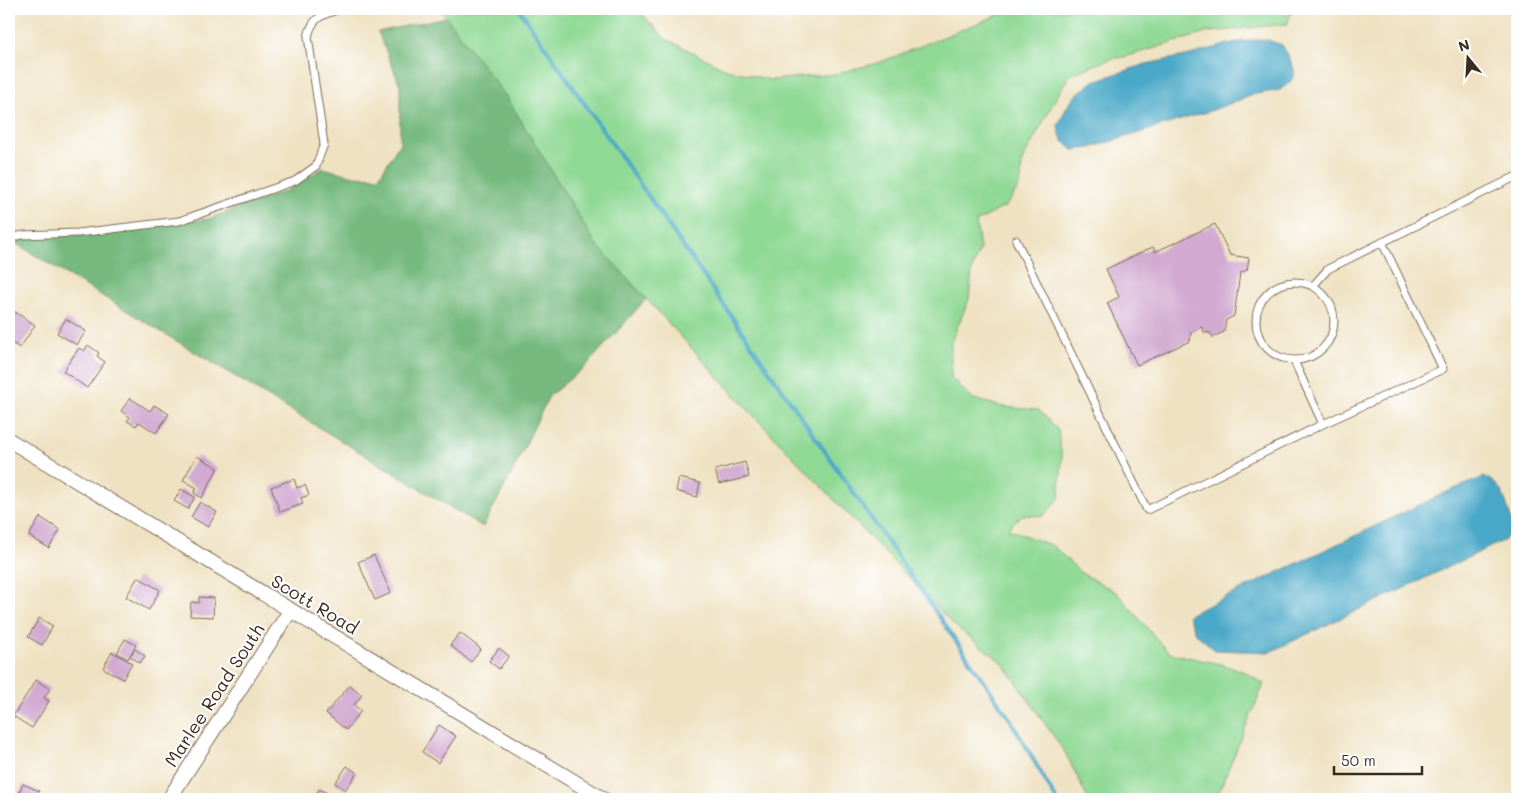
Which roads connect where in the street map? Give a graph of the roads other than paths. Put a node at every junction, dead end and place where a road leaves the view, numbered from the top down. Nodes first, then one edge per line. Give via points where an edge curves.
1 (337, 10) dead end
2 (1517, 176) edge
3 (9, 240) edge
4 (1016, 240) dead end
5 (1382, 242) junction
6 (1313, 286) junction
7 (1294, 361) junction
8 (1323, 424) junction
9 (9, 440) edge
10 (290, 611) junction
11 (169, 799) edge
12 (603, 799) edge

1 - 3 lane via 323,14 310,25 308,38 324,144 316,166 295,181 179,221 22,236
2 - 5 lane
4 - 8 lane via 1147,510
5 - 6 lane via 1328,269
5 - 8 lane via 1442,369
6 - 7 lane via 1331,305 1333,331 1319,353
6 - 7 lane via 1302,281 1288,282 1276,287 1258,306 1256,331 1261,343 1270,352
7 - 8 lane
9 - 10 street, Scott Road
10 - 11 street, Marlee Road South
10 - 12 street, Scott Road

